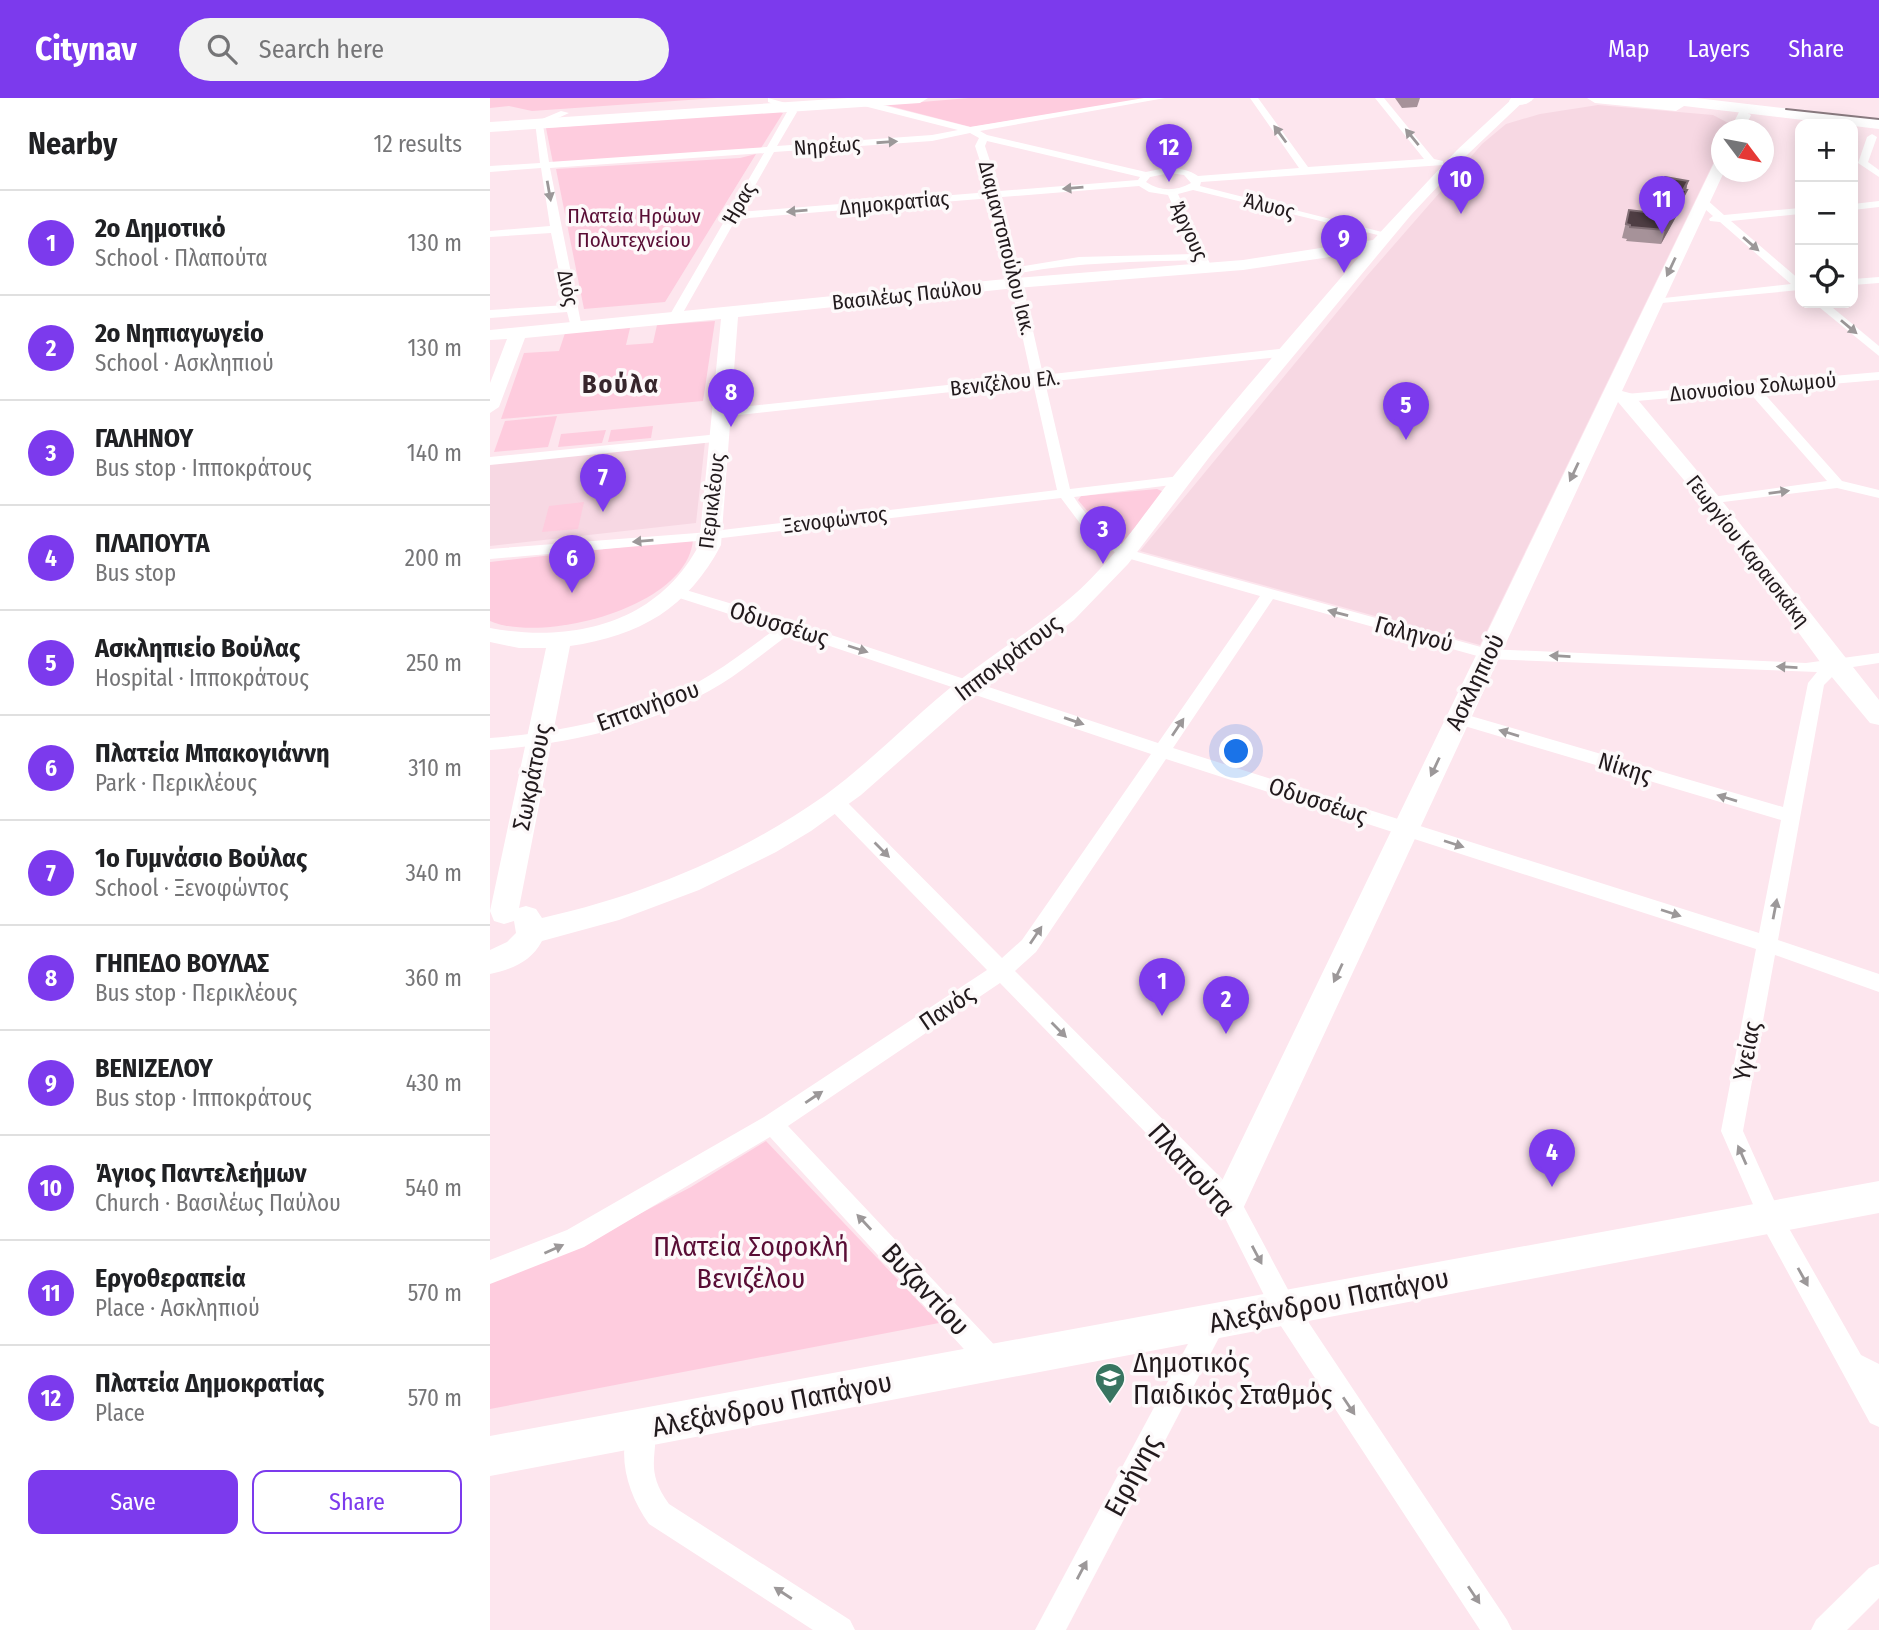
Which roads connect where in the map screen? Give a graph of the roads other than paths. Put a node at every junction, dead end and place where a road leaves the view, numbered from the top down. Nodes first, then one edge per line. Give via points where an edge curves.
1 (920, 98) edge
2 (1161, 98) edge
3 (1254, 98) edge
4 (1379, 98) edge
5 (1595, 98) edge
6 (1654, 98) edge
7 (1514, 100) edge
8 (859, 102) junction
9 (794, 103) edge
10 (564, 113) junction
11 (490, 118) edge
12 (1728, 119) edge
13 (538, 124) junction
14 (1774, 124) edge
15 (1795, 125) edge
16 (490, 127) edge
17 (973, 131) junction
18 (1858, 133) edge
19 (1877, 133) edge
20 (984, 137) junction
21 (770, 150) junction
22 (1431, 161) junction
23 (544, 165) junction
24 (1451, 166) junction
25 (490, 169) edge
26 (1306, 171) junction
27 (1879, 174) edge
28 (1143, 179) junction
29 (1711, 182) edge
30 (1195, 183) junction
31 (1172, 192) junction
32 (996, 195) junction
33 (1879, 204) edge
34 (1858, 206) edge
35 (1697, 211) junction
36 (1795, 211) edge
37 (732, 216) junction
38 (1721, 218) junction
39 (556, 229) junction
40 (490, 234) edge
41 (1382, 240) junction
42 (1324, 256) junction
43 (1204, 263) junction
44 (1358, 267) junction
45 (1015, 277) junction
46 (1879, 280) edge
47 (1858, 282) edge
48 (1795, 283) edge
49 (1795, 288) edge
50 (1655, 302) junction
51 (572, 307) junction
52 (1826, 308) edge
53 (490, 314) edge
54 (730, 314) junction
55 (674, 318) junction
56 (576, 328) junction
57 (517, 333) junction
58 (490, 335) edge
59 (1288, 352) junction
60 (1879, 352) edge
61 (1879, 376) edge
62 (1040, 379) junction
63 (1752, 388) junction
64 (1619, 396) junction
65 (490, 407) edge
66 (722, 413) junction
67 (719, 438) junction
68 (490, 461) edge
69 (1180, 480) junction
70 (1837, 484) junction
71 (1064, 492) junction
72 (1879, 494) edge
73 (1712, 501) junction
74 (710, 535) junction
75 (1125, 553) junction
76 (490, 554) edge
77 (676, 592) junction
78 (1269, 594) junction
79 (789, 626) junction
80 (490, 635) edge
81 (559, 641) junction
82 (1488, 654) junction
83 (1879, 658) edge
84 (1835, 664) junction
85 (970, 685) junction
86 (1879, 717) edge
87 (1457, 718) junction
88 (539, 739) junction
89 (490, 744) edge
90 (1162, 751) junction
91 (834, 801) junction
92 (1793, 817) junction
93 (1406, 829) junction
94 (497, 915) edge
95 (531, 932) junction
96 (1768, 943) junction
97 (491, 968) edge
98 (1001, 971) junction
99 (1879, 983) edge
100 (772, 1124) junction
101 (1879, 1197) edge
102 (1229, 1202) junction
103 (1770, 1217) junction
104 (490, 1272) edge
105 (1284, 1308) junction
106 (1214, 1321) junction
107 (993, 1362) junction
108 (1851, 1364) junction
109 (1879, 1378) edge
110 (1879, 1413) edge
111 (641, 1428) junction
112 (490, 1456) edge
113 (1879, 1578) edge
114 (840, 1630) edge
115 (1050, 1630) edge
116 (1497, 1630) edge
117 (1826, 1630) edge

1 - 8 highway
2 - 17 street, Νηρέως
26 -> 3 street
22 -> 4 street
5 - 12 highway via 1674,106
6 - 19 highway
7 - 24 street
8 - 9 highway
8 - 17 street
9 - 10 highway via 771,100
9 - 13 highway
9 - 21 street, Ήρας
10 - 11 highway
10 - 13 street
13 - 16 highway
13 - 23 street, Διός
14 - 15 highway
17 - 20 street, Διαμαντοπούλου Ιακ.
21 -> 17 street, Νηρέως
18 - 19 highway
19 - 27 street via 1863,163
20 - 28 street
20 - 32 street, Διαμαντοπούλου Ιακ. via 980,146
21 - 23 street, Νηρέως
21 - 37 street, Ήρας
22 - 24 street
22 - 26 street
23 - 25 street, Νηρέως
23 -> 39 street, Διός
24 - 41 street
26 - 30 street
28 - 30 street, Άλυος via 1170,170 1187,173
28 - 31 street via 1148,189
28 -> 32 street, Δημοκρατίας
29 - 35 street, Ασκληπιού
30 - 31 street
30 - 41 street, Άλυος
31 - 43 street, Άργους
32 -> 37 street, Δημοκρατίας
32 - 45 street, Διαμαντοπούλου Ιακ.
33 - 34 street
35 - 38 street
35 - 38 street
35 -> 50 street, Ασκληπιού
36 - 38 street
37 - 55 street, Ήρας
38 -> 48 street
39 - 40 street
39 - 51 street, Διός
41 - 42 street, Βασιλέως Παύλου
41 - 44 street, Ιπποκράτους
42 - 43 street, Βασιλέως Παύλου
42 - 44 street, Βασιλέως Παύλου
43 - 45 street, Βασιλέως Παύλου
44 - 59 street, Ιπποκράτους
45 - 54 street, Βασιλέως Παύλου
45 - 62 street, Διαμαντοπούλου Ιακ.
46 - 47 street
49 - 50 street
50 - 64 street, Ασκληπιού
51 - 53 street
51 - 56 street, Διός
52 -> 60 street
54 - 55 street, Βασιλέως Παύλου
54 - 66 street, Περικλέους
55 - 56 street, Βασιλέως Παύλου
56 - 57 street, Βασιλέως Παύλου
57 - 58 street, Βασιλέως Παύλου
57 - 65 street
59 - 62 street, Βενιζέλου Ελ.
59 - 69 street, Ιπποκράτους
61 - 63 street, Διονυσίου Σολωμού
62 - 66 street, Βενιζέλου Ελ.
62 - 71 street, Διαμαντοπούλου Ιακ.
63 - 64 street, Διονυσίου Σολωμού
63 - 70 street
64 - 73 street, Γεωργίου Καραισκάκη
64 -> 82 street, Ασκληπιού
66 - 67 street, Περικλέους
67 - 68 street
67 - 74 street, Περικλέους
69 - 71 street, Ξενοφώντος
69 - 75 street, Ιπποκράτους
70 - 72 street
73 -> 70 street
71 - 74 street, Ξενοφώντος
71 - 75 street, Διαμαντοπούλου Ιακ. via 1075,512
73 - 84 street, Γεωργίου Καραισκάκη
74 -> 76 street, Ξενοφώντος
74 - 77 street, Περικλέους via 699,569
75 - 78 street, Γαληνού
75 - 85 street, Ιπποκράτους via 1070,610
77 - 79 street, Οδυσσέως
77 - 81 street, Περικλέους via 633,619
82 -> 78 street, Γαληνού
90 -> 78 street, Πανός
79 -> 85 street, Οδυσσέως
79 - 88 street, Επτανήσου via 713,681 663,705
80 - 81 street, Περικλέους
81 - 88 street, Σωκράτους
84 -> 82 street, Γαληνού via 1806,668
82 - 87 street, Ασκληπιού
83 - 84 street, Γαληνού
84 - 86 street, Γεωργίου Καραισκάκη
84 - 92 street, Υγείας via 1816,683
85 -> 90 street, Οδυσσέως
85 - 91 street, Ιπποκράτους
92 -> 87 street, Νίκης
87 -> 93 street, Ασκληπιού
88 - 89 street, Επτανήσου
88 - 94 street, Σωκράτους
90 - 93 street, Οδυσσέως
98 -> 90 street, Πανός via 1029,946
91 - 95 street, Ιπποκράτους via 703,875 580,920
91 -> 98 street, Πλαπούτα
96 -> 92 street, Υγείας
93 -> 96 street, Οδυσσέως
93 -> 102 street, Ασκληπιού
94 - 95 street, Σωκράτους via 513,912 528,919
95 - 97 street via 522,947
96 - 99 street, Οδυσσέως
103 -> 96 street, Υγείας via 1732,1131
100 -> 98 street, Πανός
98 -> 102 street, Πλαπούτα
104 -> 100 street, Πανός via 575,1239
107 -> 100 street, Βυζαντίου
101 - 103 street, Αλεξάνδρου Παπάγου
102 -> 105 street, Πλαπούτα
103 - 105 street, Αλεξάνδρου Παπάγου
103 -> 108 street, Υγείας
105 - 106 street, Αλεξάνδρου Παπάγου
105 -> 116 street, Πλαπούτα
106 - 107 street, Αλεξάνδρου Παπάγου
115 -> 106 street, Ειρήνης
107 - 111 street, Αλεξάνδρου Παπάγου
108 - 109 street
108 - 110 street, Υγείας
111 - 112 street, Αλεξάνδρου Παπάγου
114 -> 111 street via 659,1514 643,1493 636,1468
113 - 117 street

